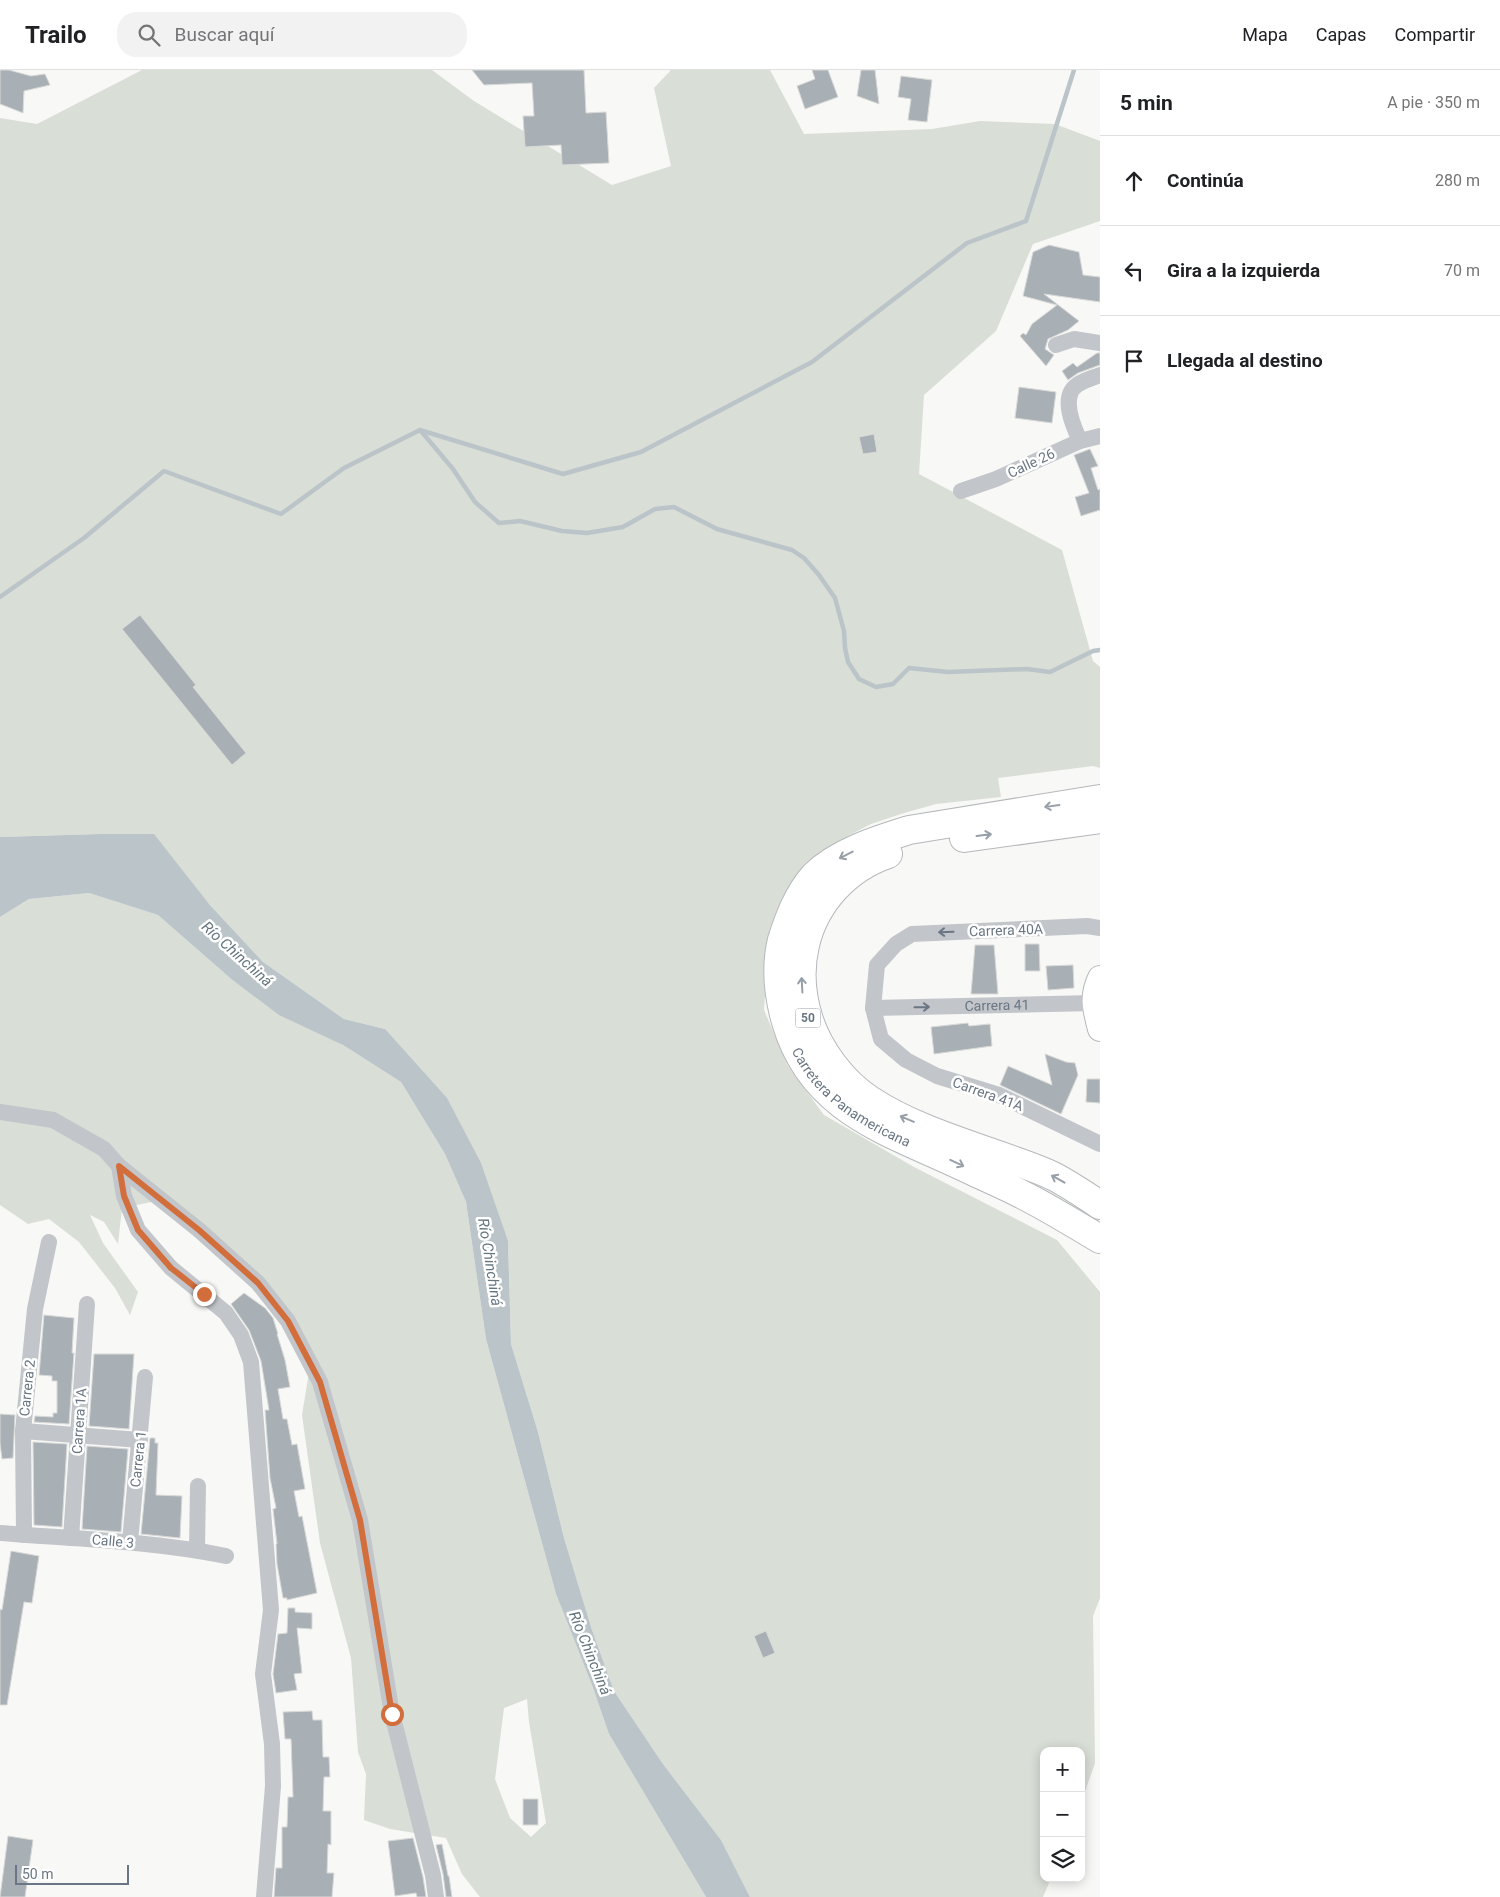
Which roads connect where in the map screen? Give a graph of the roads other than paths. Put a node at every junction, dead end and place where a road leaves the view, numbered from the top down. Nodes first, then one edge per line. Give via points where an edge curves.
1 (1100, 343) edge
2 (1056, 345) dead end
3 (1100, 375) edge
4 (1094, 440) edge
5 (961, 492) dead end
6 (1100, 799) edge
7 (1100, 819) edge
8 (1100, 928) edge
9 (1100, 978) edge
10 (1094, 1003) junction
11 (873, 1008) junction
12 (1100, 1029) edge
13 (0, 1112) edge
14 (1100, 1144) edge
15 (119, 1166) junction
16 (1100, 1205) edge
17 (1048, 1208) junction
18 (1100, 1239) edge
19 (49, 1242) dead end
20 (1100, 1259) edge
21 (87, 1304) dead end
22 (145, 1377) dead end
23 (23, 1431) junction
24 (78, 1435) junction
25 (140, 1440) junction
26 (198, 1486) dead end
27 (0, 1532) edge
28 (24, 1535) junction
29 (71, 1538) junction
30 (130, 1542) junction
31 (197, 1550) junction
32 (226, 1556) dead end
33 (264, 1897) edge
34 (436, 1897) edge

1 - 2 street via 1074,339
3 - 4 street via 1072,390 1070,398 1070,420
4 - 5 street, Calle 26
6 -> 17 highway, Carretera Panamericana / 50 via 909,830 845,855 814,877 800,898 789,917 778,962 779,996 792,1042 802,1063 819,1085 857,1117
16 -> 7 highway, Carretera Panamericana / 50 via 1054,1177 903,1118 869,1099 826,1056 814,1034 802,992 801,974 810,927 823,902 858,869 915,846
8 -> 11 street, Carrera 40A via 912,934 896,944 877,965
9 - 10 main road
11 -> 10 street, Carrera 41
10 - 12 main road
11 - 14 street, Carrera 41A via 881,1039 906,1060 937,1076 999,1095
13 - 15 street via 53,1120 104,1149
15 - 33 street via 124,1196 138,1230 171,1268 226,1314 241,1335 252,1362 271,1610 263,1674 272,1744 273,1786
15 - 34 street via 199,1230 258,1283 288,1321 320,1382 360,1520 392,1714
17 - 18 highway, Carretera Panamericana / 50
17 - 20 highway
19 - 23 street, Carrera 2 via 35,1310
21 - 24 street, Carrera 1A
22 - 25 street, Carrera 1
23 - 24 street
23 - 28 street, Carrera 2
24 - 25 street
24 - 29 street, Carrera 1A
25 - 30 street, Carrera 1
26 - 31 street
27 - 28 street, Calle 3
28 - 29 street, Calle 3
29 - 30 street, Calle 3
30 - 31 street, Calle 3
31 - 32 street, Calle 3

